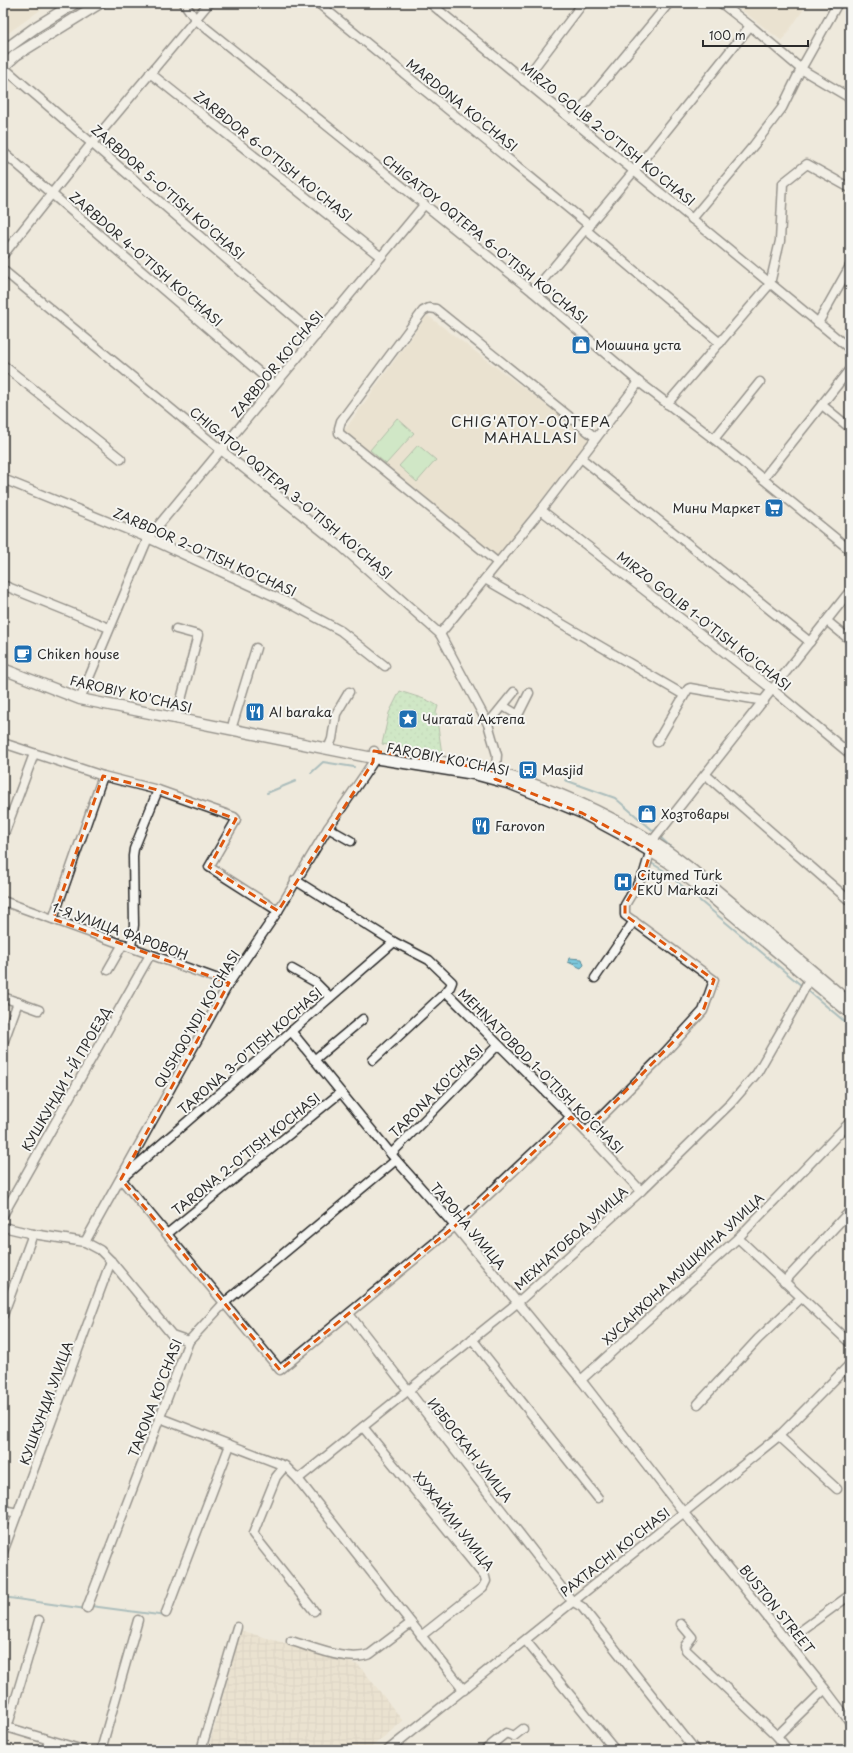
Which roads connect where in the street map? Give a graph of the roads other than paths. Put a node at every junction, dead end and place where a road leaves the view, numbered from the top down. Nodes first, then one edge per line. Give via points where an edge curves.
1 (73, 3) edge
2 (184, 3) edge
3 (209, 3) edge
4 (318, 3) edge
5 (430, 3) edge
6 (583, 3) edge
7 (669, 3) edge
8 (721, 3) edge
9 (838, 3) edge
10 (96, 4) edge
11 (80, 16) junction
12 (196, 20) junction
13 (750, 26) junction
14 (3, 51) edge
15 (3, 67) edge
16 (801, 69) junction
17 (150, 73) junction
18 (524, 81) junction
19 (850, 98) edge
20 (572, 120) junction
21 (92, 143) junction
22 (3, 152) edge
23 (634, 171) junction
24 (850, 188) edge
25 (52, 195) junction
26 (424, 205) junction
27 (692, 219) junction
28 (588, 228) junction
29 (3, 255) edge
30 (381, 258) junction
31 (850, 266) edge
32 (3, 270) edge
33 (770, 284) junction
34 (533, 292) junction
35 (818, 323) junction
36 (316, 336) junction
37 (720, 343) junction
38 (850, 349) edge
39 (3, 365) edge
40 (850, 370) edge
41 (639, 382) junction
42 (760, 382) dead end
43 (274, 384) junction
44 (667, 404) junction
45 (822, 405) junction
46 (850, 428) edge
47 (596, 438) junction
48 (714, 439) junction
49 (221, 450) junction
50 (581, 458) junction
51 (121, 459) dead end
52 (3, 479) edge
53 (763, 479) junction
54 (541, 510) junction
55 (148, 538) junction
56 (850, 550) edge
57 (498, 563) junction
58 (485, 579) junction
59 (3, 585) edge
60 (850, 591) edge
61 (827, 621) junction
62 (110, 628) junction
63 (176, 629) dead end
64 (440, 634) junction
65 (850, 640) edge
66 (810, 642) junction
67 (256, 648) dead end
68 (3, 662) edge
69 (385, 666) dead end
70 (3, 669) edge
71 (773, 690) junction
72 (349, 692) dead end
73 (514, 692) dead end
74 (529, 693) dead end
75 (81, 695) junction
76 (684, 695) junction
77 (764, 701) junction
78 (503, 706) junction
79 (176, 716) junction
80 (233, 723) junction
81 (488, 724) junction
82 (657, 742) dead end
83 (3, 743) edge
84 (329, 745) junction
85 (34, 754) junction
86 (373, 754) junction
87 (850, 754) edge
88 (103, 776) junction
89 (495, 776) junction
90 (706, 776) junction
91 (158, 790) junction
92 (328, 828) junction
93 (3, 837) edge
94 (351, 841) dead end
95 (651, 851) junction
96 (295, 880) junction
97 (3, 901) edge
98 (850, 901) edge
99 (278, 911) junction
100 (53, 919) junction
101 (634, 921) junction
102 (394, 942) junction
103 (127, 946) junction
104 (150, 955) junction
105 (292, 969) dead end
106 (108, 970) dead end
107 (811, 975) junction
108 (595, 978) dead end
109 (229, 983) junction
110 (446, 992) junction
111 (330, 997) junction
112 (3, 998) edge
113 (18, 1002) junction
114 (850, 1003) edge
115 (39, 1010) dead end
116 (850, 1013) edge
117 (363, 1019) dead end
118 (291, 1031) junction
119 (4, 1041) edge
120 (498, 1045) junction
121 (314, 1060) junction
122 (373, 1060) dead end
123 (340, 1092) junction
124 (572, 1117) junction
125 (850, 1122) edge
126 (586, 1132) junction
127 (393, 1157) junction
128 (121, 1179) junction
129 (641, 1191) junction
130 (850, 1211) edge
131 (3, 1215) edge
132 (455, 1226) junction
133 (3, 1228) edge
134 (33, 1234) junction
135 (167, 1234) junction
136 (738, 1238) junction
137 (85, 1242) junction
138 (111, 1261) junction
139 (784, 1282) junction
140 (801, 1298) junction
141 (224, 1303) junction
142 (516, 1303) junction
143 (349, 1314) junction
144 (3, 1315) edge
145 (472, 1339) junction
146 (189, 1341) junction
147 (850, 1343) edge
148 (850, 1364) edge
149 (581, 1380) junction
150 (408, 1391) junction
151 (698, 1404) dead end
152 (160, 1418) junction
153 (363, 1427) junction
154 (779, 1436) junction
155 (230, 1445) junction
156 (285, 1466) junction
157 (298, 1479) junction
158 (837, 1489) dead end
159 (598, 1498) dead end
160 (3, 1510) edge
161 (18, 1513) junction
162 (684, 1513) junction
163 (3, 1552) edge
164 (849, 1599) edge
165 (572, 1601) junction
166 (87, 1608) dead end
167 (314, 1611) dead end
168 (166, 1613) dead end
169 (39, 1620) dead end
170 (138, 1620) dead end
171 (411, 1623) junction
172 (681, 1624) dead end
173 (237, 1627) dead end
174 (421, 1636) junction
175 (526, 1640) junction
176 (291, 1641) dead end
177 (787, 1641) junction
178 (825, 1688) junction
179 (464, 1690) junction
180 (850, 1722) edge
181 (5, 1727) edge
182 (523, 1729) dead end
183 (777, 1736) junction
184 (49, 1740) junction
185 (46, 1750) edge
186 (83, 1750) edge
187 (101, 1750) edge
188 (202, 1750) edge
189 (388, 1750) edge
190 (485, 1750) edge
191 (615, 1750) edge
192 (696, 1750) edge
193 (788, 1750) edge

1 - 11 main road
1 - 14 main road
2 - 12 street, CHIGATOY OQTEPA 6-O'TISH KO'CHASI
3 - 12 street
4 - 28 street, MARDONA KO'CHASI
5 - 18 street, MIRZO GOLIB 2-O'TISH KO'CHASI
6 - 18 street
7 - 20 street
8 - 13 street
9 - 16 street
10 - 11 main road
11 - 15 main road via 16,55
12 - 17 street
12 - 26 street, CHIGATOY OQTEPA 6-O'TISH KO'CHASI
13 - 16 street
13 - 23 street
15 - 21 street, ZARBDOR 5-O'TISH KO'CHASI
16 - 19 street
16 - 27 street via 782,108
17 - 21 street
17 - 30 street, ZARBDOR 6-O'TISH KO'CHASI
18 - 20 street, MIRZO GOLIB 2-O'TISH KO'CHASI
20 - 23 street, MIRZO GOLIB 2-O'TISH KO'CHASI
21 - 25 street
21 - 36 street, ZARBDOR 5-O'TISH KO'CHASI
22 - 25 street, ZARBDOR 4-O'TISH KO'CHASI
23 - 27 street, MIRZO GOLIB 2-O'TISH KO'CHASI
23 - 28 street
24 - 33 street via 807,164 783,183 780,242
25 - 29 street
25 - 43 street, ZARBDOR 4-O'TISH KO'CHASI
26 - 30 street, ZARBDOR KO'CHASI
26 - 34 street, CHIGATOY OQTEPA 6-O'TISH KO'CHASI
27 - 33 street, MIRZO GOLIB 2-O'TISH KO'CHASI
28 - 34 street
28 - 37 street, MARDONA KO'CHASI
30 - 36 street, ZARBDOR KO'CHASI
31 - 35 street
32 - 49 street, CHIGATOY OQTEPA 3-O'TISH KO'CHASI
33 - 35 street, MIRZO GOLIB 2-O'TISH KO'CHASI
33 - 37 street
34 - 41 street, CHIGATOY OQTEPA 6-O'TISH KO'CHASI
35 - 38 street, MIRZO GOLIB 2-O'TISH KO'CHASI
36 - 43 street, ZARBDOR KO'CHASI
37 - 44 street
39 - 51 street
40 - 45 street
41 - 44 street, CHIGATOY OQTEPA 6-O'TISH KO'CHASI
41 - 47 street
42 - 48 street
43 - 49 street, ZARBDOR KO'CHASI
44 - 48 street, CHIGATOY OQTEPA 6-O'TISH KO'CHASI
45 - 46 street
45 - 53 street
47 - 50 street
47 - 57 street via 439,311 431,308 423,311 340,423 339,433
48 - 53 street, CHIGATOY OQTEPA 6-O'TISH KO'CHASI
49 - 55 street, ZARBDOR KO'CHASI
49 - 64 street, CHIGATOY OQTEPA 3-O'TISH KO'CHASI via 342,547
50 - 54 street
50 - 66 street
52 - 55 street, ZARBDOR 2-O'TISH KO'CHASI
53 - 56 street, CHIGATOY OQTEPA 6-O'TISH KO'CHASI
54 - 57 street
54 - 71 street, MIRZO GOLIB 1-O'TISH KO'CHASI
55 - 62 street, ZARBDOR KO'CHASI
55 - 69 street, ZARBDOR 2-O'TISH KO'CHASI via 316,616 352,638
57 - 58 street
58 - 64 street
58 - 76 street
59 - 62 street
60 - 61 street
61 - 65 street
61 - 66 street
62 - 75 street, ZARBDOR KO'CHASI
63 - 79 street via 198,635
64 - 81 street, CHIGATOY OQTEPA 3-O'TISH KO'CHASI
66 - 71 street
67 - 80 street
68 - 75 main road, FAROBIY KO'CHASI
70 - 75 main road, FAROBIY KO'CHASI
71 - 77 street
71 - 87 street, MIRZO GOLIB 1-O'TISH KO'CHASI
72 - 84 street via 336,714
73 - 78 street
74 - 78 street via 518,715
75 - 79 main road, FAROBIY KO'CHASI
76 - 77 street via 690,688
76 - 82 street
77 - 90 street
78 - 81 street
79 - 80 main road, FAROBIY KO'CHASI
79 - 84 main road, FAROBIY KO'CHASI
80 - 84 main road, FAROBIY KO'CHASI
81 - 89 street, CHIGATOY OQTEPA 3-O'TISH KO'CHASI via 497,754
83 - 85 street
84 - 86 main road, FAROBIY KO'CHASI
85 - 88 street
85 - 93 street
86 - 89 main road, FAROBIY KO'CHASI
86 - 92 street, QUSHQO'NDI KO'CHASI via 373,762 364,777
88 - 91 street
88 - 100 street
89 - 95 main road, FAROBIY KO'CHASI via 530,783 590,808 622,824
90 - 95 street via 658,835
90 - 98 street
91 - 99 street via 236,819 209,867
91 - 103 street via 134,849 134,930
92 - 94 street
92 - 96 street, QUSHQO'NDI KO'CHASI
95 - 101 street via 644,873 625,905 625,915
95 - 107 main road, FAROBIY KO'CHASI via 675,857 718,891
96 - 99 street, QUSHQO'NDI KO'CHASI
96 - 102 street, MEHNATOBOD 1-O'TISH KO'CHASI
97 - 100 street, 1-Я УЛИЦА ФАРОВОН
99 - 109 street, QUSHQO'NDI KO'CHASI
100 - 103 street, 1-Я УЛИЦА ФАРОВОН
101 - 108 street
101 - 126 street via 714,980 703,1011
102 - 110 street, MEHNATOBOD 1-O'TISH KO'CHASI via 437,966 452,982
102 - 111 street, TARONA 3-O'TISH KOCHASI
103 - 104 street, 1-Я УЛИЦА ФАРОВОН
103 - 106 street
104 - 109 street, 1-Я УЛИЦА ФАРОВОН
104 - 131 street, КУШКУНДИ 1-Й ПРОЕЗД
105 - 111 street via 315,982
107 - 114 main road, FAROBIY KO'CHASI
107 - 116 main road, FAROBIY KO'CHASI
107 - 129 street, МЕХНАТОБОД УЛИЦА via 757,1073 731,1103
109 - 128 street, QUSHQO'NDI KO'CHASI
110 - 120 street, MEHNATOBOD 1-O'TISH KO'CHASI
110 - 122 street
111 - 118 street, TARONA 3-O'TISH KOCHASI
112 - 113 street
113 - 115 street
113 - 119 street
117 - 121 street
118 - 121 street, ТАРОНА УЛИЦА
118 - 128 street, TARONA 3-O'TISH KOCHASI
120 - 124 street, MEHNATOBOD 1-O'TISH KO'CHASI
120 - 127 street, TARONA KO'CHASI
121 - 123 street, ТАРОНА УЛИЦА
123 - 127 street, ТАРОНА УЛИЦА
123 - 135 street, TARONA 2-O'TISH KOCHASI
124 - 126 street, MEHNATOBOD 1-O'TISH KO'CHASI
124 - 132 street
125 - 136 street, ХУСАНХОНА МУШКИНА УЛИЦА
126 - 129 street, MEHNATOBOD 1-O'TISH KO'CHASI
127 - 132 street, ТАРОНА УЛИЦА
127 - 141 street, TARONA KO'CHASI
128 - 135 street
128 - 137 street, QUSHQO'NDI KO'CHASI
129 - 142 street, МЕХНАТОБОД УЛИЦА
130 - 139 street
132 - 142 street, ТАРОНА УЛИЦА
132 - 143 street
133 - 134 street
134 - 137 street
134 - 144 street
135 - 141 street
136 - 139 street
136 - 149 street, ХУСАНХОНА МУШКИНА УЛИЦА
137 - 138 street via 100,1250
138 - 146 street via 172,1335
138 - 161 street, КУШКУНДИ УЛИЦА
139 - 140 street
140 - 147 street
140 - 151 street via 758,1339
141 - 143 street via 280,1370
141 - 146 street, TARONA KO'CHASI
142 - 145 street, МЕХНАТОБОД УЛИЦА
142 - 149 street, ТАРОНА УЛИЦА
143 - 150 street, ИЗБОСКАН УЛИЦА
145 - 150 street, МЕХНАТОБОД УЛИЦА
145 - 159 street
146 - 152 street, TARONA KO'CHASI
148 - 154 street, PAXTACHI KO'CHASI
149 - 162 street, ТАРОНА УЛИЦА
150 - 153 street, МЕХНАТОБОД УЛИЦА
150 - 165 street, ИЗБОСКАН УЛИЦА
152 - 155 street
152 - 166 street, TARONA KO'CHASI
153 - 157 street, МЕХНАТОБОД УЛИЦА
153 - 174 street, ХУЖАЙЛИ УЛИЦА via 485,1577 483,1587
154 - 158 street
154 - 162 street, PAXTACHI KO'CHASI
155 - 156 street
155 - 168 street
156 - 157 street
156 - 167 street via 276,1477 253,1534
157 - 171 street
160 - 161 street
161 - 163 street, КУШКУНДИ УЛИЦА
162 - 165 street, PAXTACHI KO'CHASI
162 - 177 street, BUSTON STREET
164 - 177 street
165 - 175 street, PAXTACHI KO'CHASI
165 - 192 street, ИЗБОСКАН УЛИЦА via 582,1607
169 - 181 street
170 - 187 street
171 - 174 street
171 - 176 street via 370,1654 362,1657 346,1656
172 - 183 street via 692,1637 685,1646 686,1650
173 - 188 street
174 - 179 street
175 - 179 street, PAXTACHI KO'CHASI
175 - 191 street
177 - 178 street, BUSTON STREET
178 - 180 street, BUSTON STREET
178 - 183 street
179 - 189 street, PAXTACHI KO'CHASI
181 - 184 street
182 - 190 street via 514,1736 506,1733
183 - 193 street
184 - 185 street
184 - 186 street

